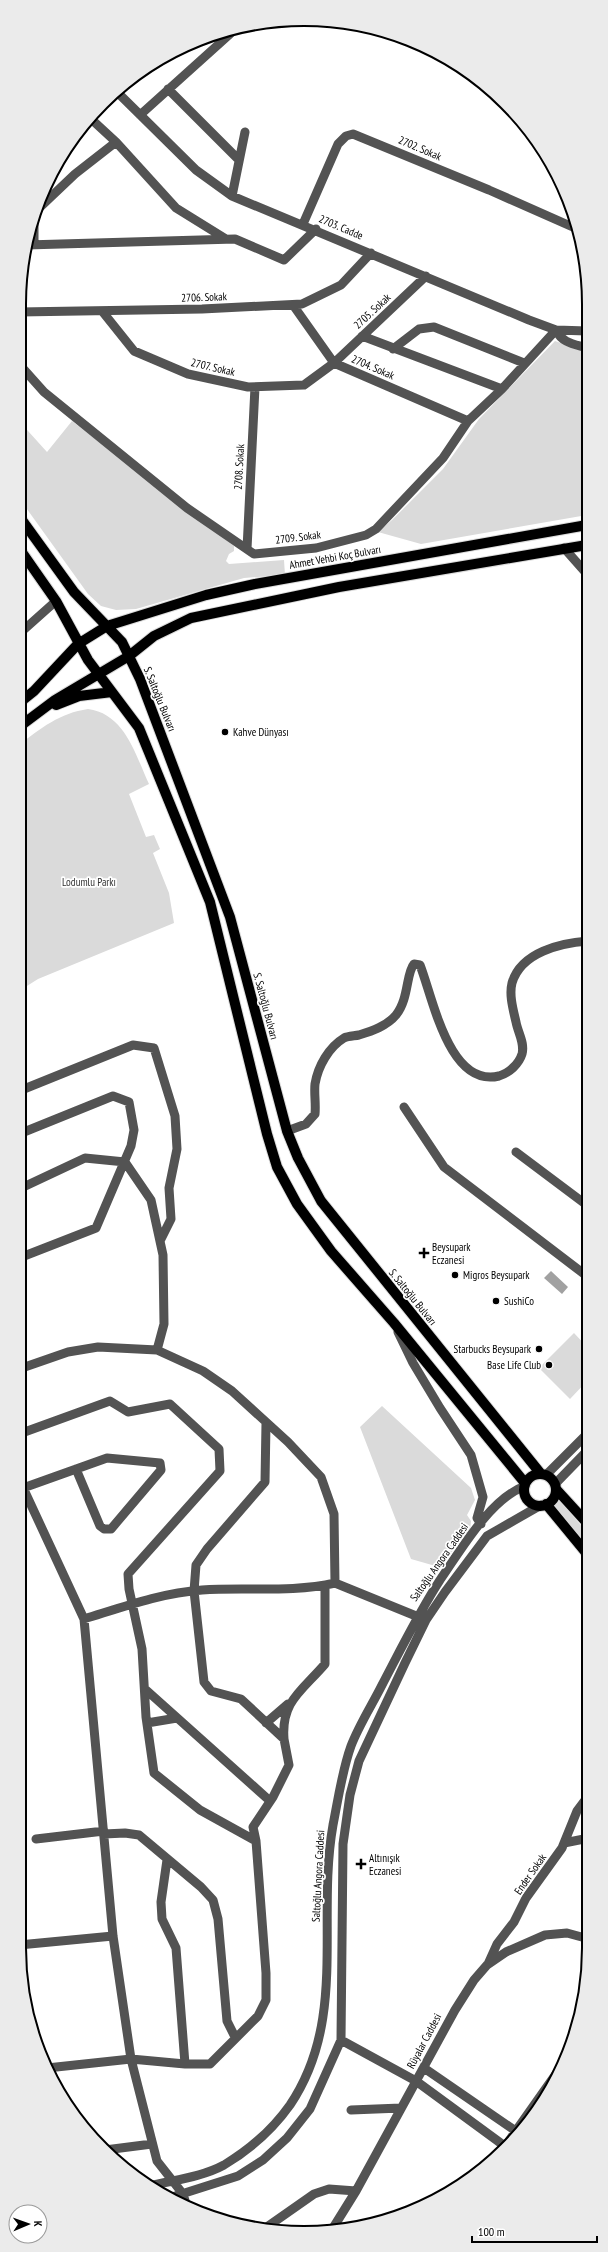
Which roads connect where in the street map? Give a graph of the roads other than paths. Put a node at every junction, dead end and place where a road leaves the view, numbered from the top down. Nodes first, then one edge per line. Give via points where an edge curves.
1 (227, 37) edge
2 (168, 89) junction
3 (120, 95) edge
4 (140, 115) junction
5 (94, 122) edge
6 (245, 132) dead end
7 (116, 142) junction
8 (240, 160) junction
9 (232, 196) junction
10 (46, 202) edge
11 (303, 224) junction
12 (571, 226) edge
13 (316, 229) junction
14 (226, 239) junction
15 (32, 244) edge
16 (371, 253) junction
17 (426, 276) junction
18 (293, 304) junction
19 (102, 311) junction
20 (26, 312) edge
21 (556, 330) junction
22 (582, 331) edge
23 (362, 336) junction
24 (582, 346) edge
25 (393, 349) junction
26 (334, 363) junction
27 (524, 363) junction
28 (26, 372) edge
29 (255, 386) junction
30 (502, 388) junction
31 (468, 421) junction
32 (26, 526) edge
33 (582, 526) edge
34 (582, 546) edge
35 (564, 548) junction
36 (247, 549) junction
37 (26, 558) edge
38 (582, 568) edge
39 (56, 600) junction
40 (107, 626) junction
41 (26, 628) edge
42 (78, 644) junction
43 (129, 656) junction
44 (97, 674) junction
45 (112, 692) junction
46 (26, 697) edge
47 (41, 710) junction
48 (26, 722) edge
49 (582, 942) edge
50 (26, 1088) edge
51 (404, 1107) dead end
52 (26, 1131) edge
53 (287, 1131) junction
54 (516, 1152) dead end
55 (125, 1162) junction
56 (26, 1186) edge
57 (582, 1202) edge
58 (160, 1241) junction
59 (26, 1255) edge
60 (582, 1272) edge
61 (394, 1323) junction
62 (157, 1350) junction
63 (26, 1366) edge
64 (266, 1423) junction
65 (26, 1431) edge
66 (582, 1439) edge
67 (582, 1457) edge
68 (76, 1469) junction
69 (544, 1475) junction
70 (525, 1484) junction
71 (555, 1486) junction
72 (26, 1487) edge
73 (26, 1499) edge
74 (543, 1505) junction
75 (582, 1517) edge
76 (481, 1524) junction
77 (582, 1548) edge
78 (335, 1583) junction
79 (325, 1586) junction
80 (194, 1591) junction
81 (133, 1604) junction
82 (417, 1616) junction
83 (84, 1619) junction
84 (426, 1620) junction
85 (145, 1689) junction
86 (288, 1704) junction
87 (177, 1718) junction
88 (147, 1722) junction
89 (266, 1723) junction
90 (284, 1739) junction
91 (270, 1801) junction
92 (582, 1804) edge
93 (104, 1832) junction
94 (36, 1839) dead end
95 (582, 1839) edge
96 (256, 1841) junction
97 (564, 1843) junction
98 (167, 1860) junction
99 (113, 1936) junction
100 (582, 1937) edge
101 (26, 1944) edge
102 (487, 1965) junction
103 (235, 2036) junction
104 (341, 2040) junction
105 (132, 2059) junction
106 (185, 2064) junction
107 (53, 2067) edge
108 (424, 2068) junction
109 (416, 2081) junction
110 (401, 2108) junction
111 (351, 2110) dead end
112 (514, 2130) edge
113 (152, 2144) junction
114 (500, 2146) edge
115 (112, 2149) edge
116 (172, 2180) junction
117 (157, 2184) edge
118 (356, 2191) junction
119 (183, 2194) junction
120 (178, 2195) edge
121 (184, 2199) edge
122 (271, 2224) edge
123 (335, 2224) edge

1 - 2 street
2 - 4 street
2 - 8 street
3 - 4 street, 2703. Cadde
4 - 9 street, 2703. Cadde via 196,170
5 - 7 street
6 - 8 street
7 - 10 street via 75,174
7 - 14 street via 176,208
8 - 9 street
9 - 11 street, 2703. Cadde
11 - 12 street, 2702. Sokak via 338,144 346,136 353,134
11 - 13 street, 2703. Cadde
13 - 14 street via 284,260 235,239
13 - 16 street, 2703. Cadde
14 - 15 street
16 - 17 street, 2703. Cadde
16 - 18 street, 2706. Sokak via 341,285 302,304
17 - 21 street, 2703. Cadde
17 - 23 street, 2705. Sokak
18 - 19 street, 2706. Sokak
18 - 26 street, 2704. Sokak
19 - 20 street, 2706. Sokak
19 - 29 street, 2707. Sokak via 134,351 188,374
21 - 22 street, 2703. Cadde
21 - 24 street via 559,337
21 - 27 street, 2709. Sokak
23 - 25 street
23 - 26 street, 2705. Sokak
25 - 27 street via 419,329 434,326
25 - 30 street
26 - 29 street, 2707. Sokak via 304,386
26 - 31 street, 2704. Sokak
27 - 30 street, 2709. Sokak
28 - 36 street, 2709. Sokak via 44,392 187,508
29 - 36 street, 2708. Sokak
30 - 31 street, 2709. Sokak
31 - 36 street, 2709. Sokak via 443,458 376,529 366,535 316,548 254,554
32 - 40 main road, S. Saltoğlu Bulvarı via 74,592
33 - 40 main road, Ahmet Vehbi Koç Bulvarı via 229,589
34 - 35 main road
35 - 38 street
35 - 43 main road via 339,587 204,615 164,630
37 - 39 main road
39 - 41 street
39 - 42 main road
40 - 42 main road, Ahmet Vehbi Koç Bulvarı
40 - 43 main road, S. Saltoğlu Bulvarı via 122,642
42 - 44 main road
42 - 46 main road, Ahmet Vehbi Koç Bulvarı
43 - 44 main road
43 - 53 main road, S. Saltoğlu Bulvarı via 162,735 230,917
44 - 45 main road
44 - 47 main road
45 - 47 main road via 74,697
45 - 61 main road via 139,728 210,902 277,1167 296,1204 331,1251
47 - 48 main road
49 - 53 street via 565,943 540,952 519,971 512,982 512,999 522,1040 522,1055 516,1066 499,1076 480,1076 460,1064 450,1049 420,965 414,964 410,971 406,999 396,1015 388,1023 366,1033 344,1038 331,1050 321,1063 315,1084 315,1114 306,1124
50 - 58 street via 134,1045 154,1048 175,1116 177,1142 169,1188 171,1219
51 - 60 street via 444,1167
52 - 55 street via 113,1096 130,1102 134,1130
53 - 69 main road, S. Saltoğlu Bulvarı via 321,1201
54 - 57 street
55 - 56 street via 85,1158
55 - 58 street via 151,1200
55 - 59 street via 96,1228
58 - 62 street via 163,1255 164,1324
61 - 70 main road
61 - 76 street via 413,1363 471,1455 483,1497 477,1518
62 - 63 street via 98,1347 68,1352
62 - 64 street via 203,1371 232,1391
64 - 78 street via 314,1467 327,1489 334,1514
64 - 80 street via 265,1482 196,1565
65 - 81 street via 110,1401 128,1412 170,1404 219,1449 220,1471 128,1574
66 - 69 street
67 - 71 street
68 - 68 street via 107,1458 160,1463 161,1470 111,1529 104,1530
68 - 72 street
69 - 70 main road via 532,1476
69 - 71 main road, S. Saltoğlu Bulvarı
70 - 74 main road via 527,1498 531,1502
70 - 76 street, Saltoğlu Angora Caddesi via 512,1491
71 - 74 main road via 553,1498
71 - 75 main road, S. Saltoğlu Bulvarı
73 - 83 street
74 - 77 main road
74 - 84 street, Saltoğlu Angora Caddesi via 487,1536
76 - 82 street, Saltoğlu Angora Caddesi
78 - 79 street
78 - 82 street
79 - 80 street
79 - 86 street via 325,1664
80 - 81 street via 165,1594
80 - 89 street via 204,1682 211,1691 241,1699
81 - 83 street
81 - 85 street via 142,1649
82 - 84 street
82 - 116 street, Saltoğlu Angora Caddesi via 351,1746 339,1794 330,1849 326,2001 322,2028 311,2067 283,2115 264,2135 222,2165
83 - 93 street
84 - 104 street, Saltoğlu Angora Caddesi via 363,1751 350,1795 342,1860
85 - 87 street
85 - 88 street
86 - 89 street
86 - 90 street via 282,1722
87 - 88 street
87 - 91 street
88 - 96 street via 154,1772 200,1810
89 - 90 street
90 - 91 street via 289,1765
91 - 96 street via 253,1827
92 - 97 street, Ender Sokak
93 - 94 street
93 - 98 street via 139,1835
93 - 99 street
95 - 97 street
96 - 103 street via 266,2000 258,2016
97 - 102 street, Ender Sokak via 554,1862 526,1898
98 - 103 street via 213,1900 218,1919 227,2021
98 - 106 street via 161,1902 162,1919 176,1948
99 - 101 street
99 - 105 street
100 - 102 street, Rüyalar Caddesi via 566,1933 545,1935 506,1952
102 - 108 street, Rüyalar Caddesi via 454,2010
103 - 106 street via 210,2064
104 - 109 street
104 - 119 street, Saltoğlu Angora Caddesi via 310,2109 287,2138 263,2160 238,2176
105 - 106 street
105 - 107 street
105 - 113 street
108 - 109 street, Rüyalar Caddesi
108 - 112 street
109 - 110 street, Rüyalar Caddesi
109 - 114 street
110 - 111 street
110 - 118 street, Rüyalar Caddesi
113 - 115 street
113 - 116 street via 157,2162
116 - 117 street, Saltoğlu Angora Caddesi
116 - 119 street
118 - 122 street via 329,2189 314,2194
118 - 123 street, Rüyalar Caddesi
119 - 120 street, Saltoğlu Angora Caddesi
119 - 121 street

